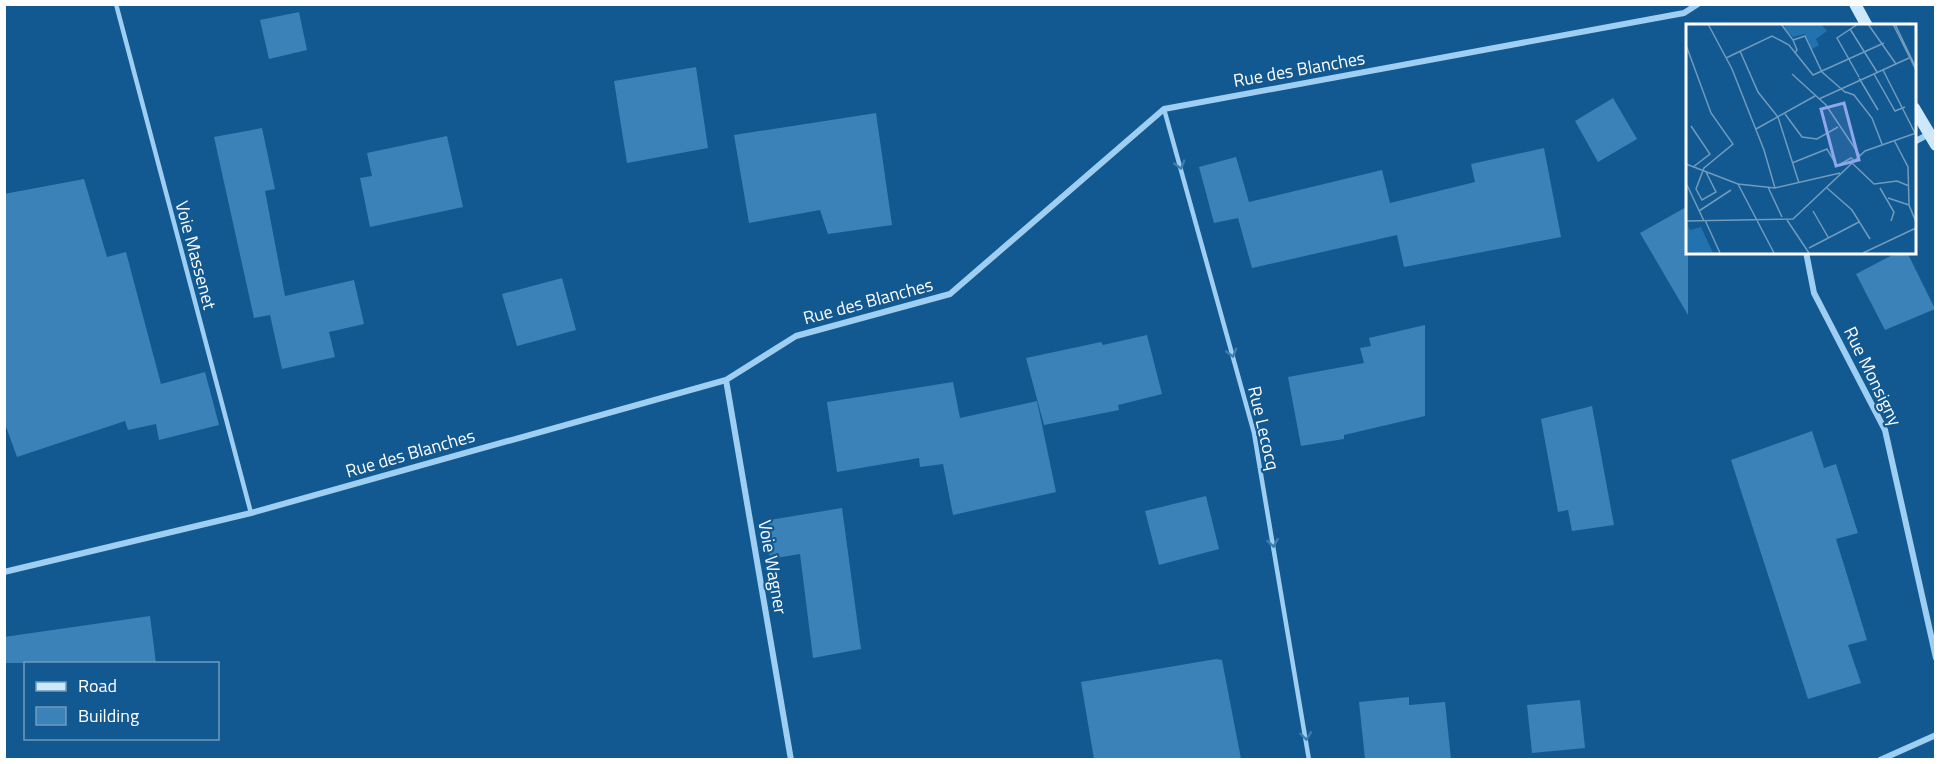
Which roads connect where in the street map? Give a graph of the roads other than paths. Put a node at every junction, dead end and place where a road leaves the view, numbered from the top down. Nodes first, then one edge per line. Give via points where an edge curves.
1 (116, 4) edge
2 (1698, 4) edge
3 (1855, 4) edge
4 (1866, 24) edge
5 (1164, 109) junction
6 (1916, 112) edge
7 (1932, 140) edge
8 (1916, 142) edge
9 (1806, 254) edge
10 (726, 380) junction
11 (251, 513) junction
12 (4, 572) edge
13 (1935, 658) edge
14 (1935, 735) edge
15 (791, 759) edge
16 (1309, 759) edge
17 (1880, 759) edge

1 - 11 lane, Voie Massenet
2 - 5 street, Rue des Blanches via 1684,13
3 - 4 main road
5 - 10 street, Rue des Blanches via 950,294 796,336
5 -> 16 lane, Rue Lecocq via 1254,433
6 - 7 main road
7 - 8 street
9 - 13 street, Rue Monsigny via 1814,293 1885,430
10 - 11 street, Rue des Blanches
10 - 15 street, Voie Wagner
11 - 12 street, Rue des Blanches
14 - 17 street

